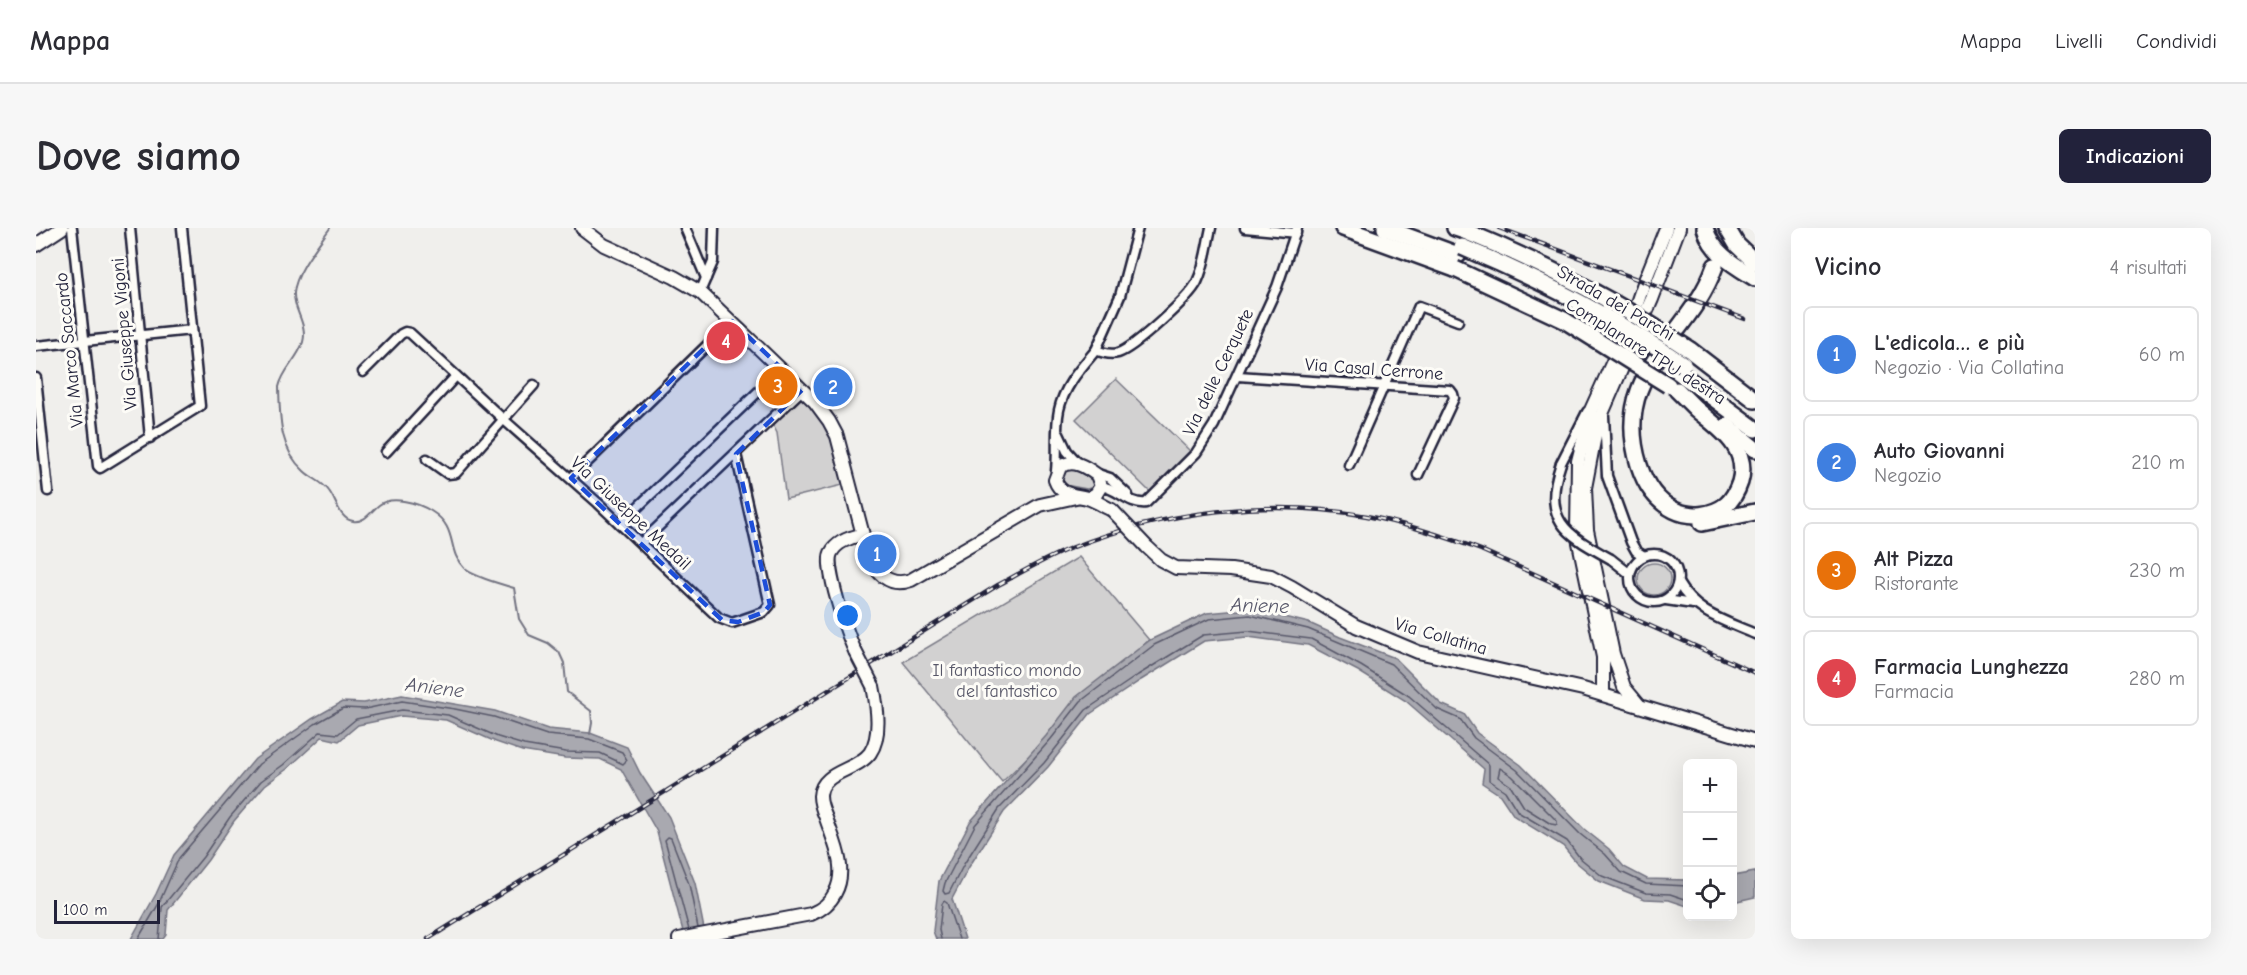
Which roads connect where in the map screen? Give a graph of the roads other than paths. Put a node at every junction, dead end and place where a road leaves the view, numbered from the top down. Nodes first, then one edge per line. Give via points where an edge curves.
1 (62, 228) edge
2 (72, 228) edge
3 (130, 228) edge
4 (182, 228) edge
5 (582, 228) edge
6 (685, 228) edge
7 (714, 228) edge
8 (1138, 228) edge
9 (1211, 228) edge
10 (1245, 228) edge
11 (1343, 228) edge
12 (1385, 228) edge
13 (1412, 228) edge
14 (1666, 228) edge
15 (1679, 228) edge
16 (1705, 228) edge
17 (1727, 228) edge
18 (1297, 231) edge
19 (36, 245) edge
20 (1459, 246) edge
21 (1755, 262) edge
22 (706, 278) junction
23 (1755, 278) edge
24 (700, 292) junction
25 (732, 321) junction
26 (1458, 321) dead end
27 (192, 330) junction
28 (140, 334) junction
29 (85, 340) junction
30 (36, 346) edge
31 (1096, 350) junction
32 (1683, 362) junction
33 (782, 369) junction
34 (363, 372) dead end
35 (1722, 373) junction
36 (1607, 374) junction
37 (456, 376) junction
38 (1238, 376) junction
39 (36, 378) edge
40 (534, 385) dead end
41 (1385, 386) junction
42 (1672, 387) junction
43 (803, 389) junction
44 (1755, 392) edge
45 (1755, 400) edge
46 (1606, 401) junction
47 (1755, 418) edge
48 (503, 419) junction
49 (1755, 429) edge
50 (1058, 431) junction
51 (150, 438) junction
52 (1755, 449) edge
53 (386, 452) dead end
54 (736, 453) junction
55 (428, 459) dead end
56 (1079, 464) junction
57 (1349, 465) dead end
58 (1092, 472) junction
59 (1418, 475) dead end
60 (1056, 477) junction
61 (571, 478) junction
62 (48, 491) dead end
63 (1091, 493) junction
64 (1134, 502) junction
65 (1040, 505) junction
66 (1755, 512) edge
67 (621, 524) junction
68 (862, 535) junction
69 (641, 543) junction
70 (1644, 556) junction
71 (1630, 574) junction
72 (1678, 583) junction
73 (1665, 600) junction
74 (1693, 604) junction
75 (1755, 634) edge
76 (1613, 654) junction
77 (1604, 667) junction
78 (1583, 689) junction
79 (1603, 694) junction
80 (1640, 705) junction
81 (1755, 741) edge
82 (679, 939) edge

1 - 19 street
2 - 29 street, Via Marco Saccardo
3 - 28 street, Via Giuseppe Vigoni
4 - 27 street
5 - 24 street via 604,245
6 - 22 street
7 - 22 street via 713,262
8 - 31 street via 1120,296
9 - 31 street via 1192,290 1122,351 1112,354
10 - 18 street
11 - 20 highway, Complanare TPU destra
12 - 20 highway, Strada dei Parchi
13 - 20 highway, Strada dei Parchi
14 - 36 street
15 - 46 street
16 - 23 highway via 1717,250
17 - 21 highway via 1737,245
18 - 38 street, Via delle Cerquete
20 - 32 highway, Strada dei Parchi, bridge via 1567,295
20 - 42 highway, Complanare TPU destra, bridge via 1569,323
22 - 24 street
24 - 25 street
25 - 33 street
25 - 61 street
26 - 41 street via 1419,306
27 - 28 street
27 - 51 street via 200,406
28 - 29 street
28 - 51 street, Via Giuseppe Vigoni
29 - 30 street
29 - 51 street, Via Marco Saccardo via 98,465 100,468
31 - 50 street via 1064,395
32 - 35 highway
32 - 47 highway, Strada dei Parchi
32 - 49 highway, Strada dei Parchi
33 - 43 street
33 - 67 street
34 - 37 street, Via Giuseppe Medail via 407,332
35 - 44 highway
35 - 45 highway
36 - 71 street, bridge via 1561,463 1553,494 1558,517 1567,531
36 - 77 street via 1586,426 1576,490 1577,533
37 - 48 street, Via Giuseppe Medail
37 - 53 street
38 - 41 street, Via Casal Cerrone
38 - 64 street, Via delle Cerquete via 1196,453 1149,501
39 - 62 street
40 - 48 street
41 - 57 street
41 - 59 street, Via Casal Cerrone via 1446,389 1453,394
42 - 52 highway, Complanare TPU destra
42 - 66 highway via 1726,433 1740,458 1741,476 1735,494 1708,514 1679,512 1658,498 1642,474 1633,429 1638,396 1648,370 1702,295 1712,265 1657,340 1636,377 1626,414 1627,449 1645,493 1675,519 1697,524
43 - 54 street
43 - 68 street via 834,430
46 - 70 street via 1603,420 1607,476 1631,542
46 - 76 street via 1597,425 1585,488 1587,530
48 - 55 street via 454,474
48 - 61 street, Via Giuseppe Medail
50 - 56 street
50 - 60 street
54 - 69 street
54 - 69 street, Via Giuseppe Medail via 769,602 766,611 737,623 723,621
56 - 58 street
56 - 60 street via 1063,465
58 - 63 street via 1099,477
58 - 64 street via 1114,481
60 - 63 street, Via Collatina via 1060,490
60 - 65 street
61 - 67 street, Via Giuseppe Medail
63 - 64 street via 1115,490
63 - 65 street
63 - 78 street, Via Collatina, bridge via 1161,560 1176,567 1271,576 1356,626 1412,650
65 - 68 street via 901,583 887,580 876,570
67 - 69 street, Via Giuseppe Medail
68 - 82 street, bridge via 838,544 829,561 855,651 873,686 877,729 874,746 864,759 822,786 821,805 840,865 833,897 811,914
70 - 71 street via 1637,560
70 - 72 street via 1661,555 1669,559 1678,574
71 - 73 street via 1636,595 1650,603
72 - 73 street
72 - 74 street
73 - 74 street
74 - 75 street via 1714,618
76 - 79 street via 1610,679
76 - 80 street via 1626,690
77 - 78 street via 1598,678
77 - 79 street
78 - 79 street, Via Collatina
79 - 80 street, Via Collatina
80 - 81 street, Via Collatina

